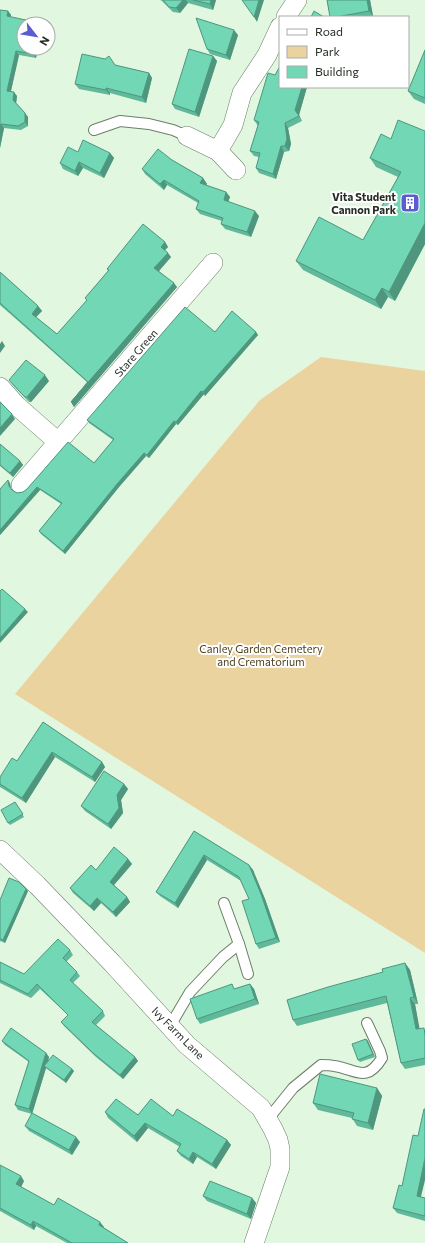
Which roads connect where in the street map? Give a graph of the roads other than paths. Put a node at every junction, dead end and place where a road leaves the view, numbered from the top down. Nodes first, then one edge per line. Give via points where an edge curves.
1 (297, 0) edge
2 (287, 16) edge
3 (279, 29) edge
4 (94, 130) dead end
5 (186, 136) joint
6 (218, 151) junction
7 (236, 170) dead end
8 (214, 263) dead end
9 (0, 387) edge
10 (58, 442) junction
11 (21, 485) dead end
12 (2, 858) edge
13 (224, 903) dead end
14 (239, 944) junction
15 (248, 974) dead end
16 (367, 1023) dead end
17 (170, 1026) junction
18 (268, 1119) junction
19 (254, 1243) edge

1 - 2 street
3 - 6 street via 267,54 242,93 233,125
4 - 5 lane via 120,120 150,124
5 - 6 street
6 - 7 street
8 - 10 street, Stare Green
9 - 10 street via 17,406
10 - 11 street, Stare Green
12 - 17 street, Ivy Farm Lane via 48,896
13 - 14 lane
14 - 15 lane
14 - 17 lane via 190,992
16 - 18 lane via 382,1058 376,1067 365,1073 356,1073 335,1066 321,1065 293,1088
17 - 18 street, Ivy Farm Lane via 187,1045 261,1108
18 - 19 street, Ivy Farm Lane via 279,1145 280,1166

